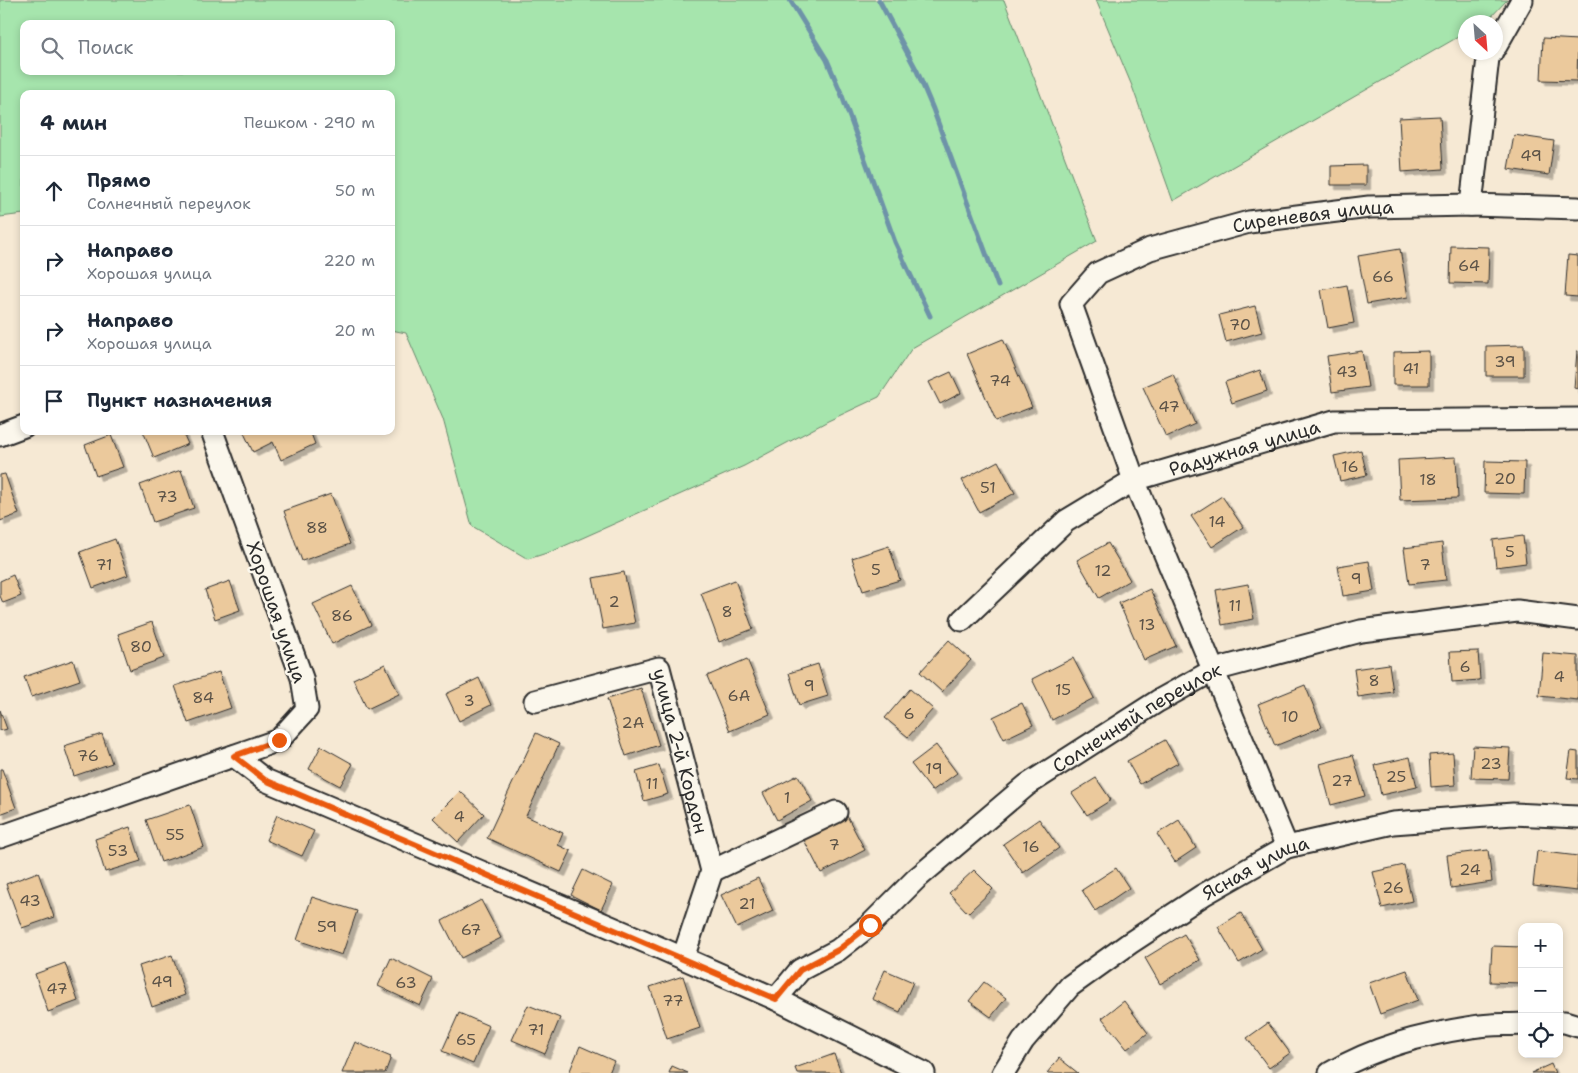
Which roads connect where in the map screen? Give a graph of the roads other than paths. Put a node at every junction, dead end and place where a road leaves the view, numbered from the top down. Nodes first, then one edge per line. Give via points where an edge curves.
1 (1522, 0) edge
2 (1503, 34) edge
3 (1488, 60) edge
4 (1471, 204) junction
5 (1578, 208) edge
6 (1578, 420) edge
7 (20, 428) edge
8 (0, 435) edge
9 (213, 435) edge
10 (1134, 480) junction
11 (1578, 619) edge
12 (962, 620) dead end
13 (1214, 670) junction
14 (535, 702) dead end
15 (234, 756) junction
16 (836, 812) dead end
17 (1578, 817) edge
18 (0, 837) edge
19 (1287, 847) junction
20 (712, 871) junction
21 (683, 958) junction
22 (776, 999) junction
23 (1563, 1022) edge
24 (1518, 1024) edge
25 (1578, 1026) edge
26 (924, 1073) edge
27 (1003, 1073) edge
28 (1330, 1073) edge

1 - 2 street
3 - 4 street
4 - 5 street, Сиреневая улица
4 - 10 street, Сиреневая улица via 1368,207 1249,222 1150,249 1098,273 1071,304
6 - 10 street, Радужная улица via 1334,421
7 - 8 street
9 - 15 street, Хорошая улица via 302,678 307,710 279,740
10 - 12 street, Радужная улица via 1066,520
10 - 13 street
11 - 13 street, Солнечный переулок via 1516,611 1360,631
13 - 19 street
13 - 22 street, Солнечный переулок via 1158,701 1027,785 916,879 870,925 838,950 800,970
14 - 20 street, улица 2-й Кордон via 659,668
15 - 18 street, Хорошая улица
15 - 21 street via 265,780
16 - 20 street
17 - 19 street, Ясная улица via 1513,814 1393,823
19 - 27 street, Ясная улица via 1203,895 1070,986 1022,1041
20 - 21 street
21 - 22 street
22 - 26 street
23 - 25 street
24 - 28 street via 1473,1026 1398,1042 1369,1052

